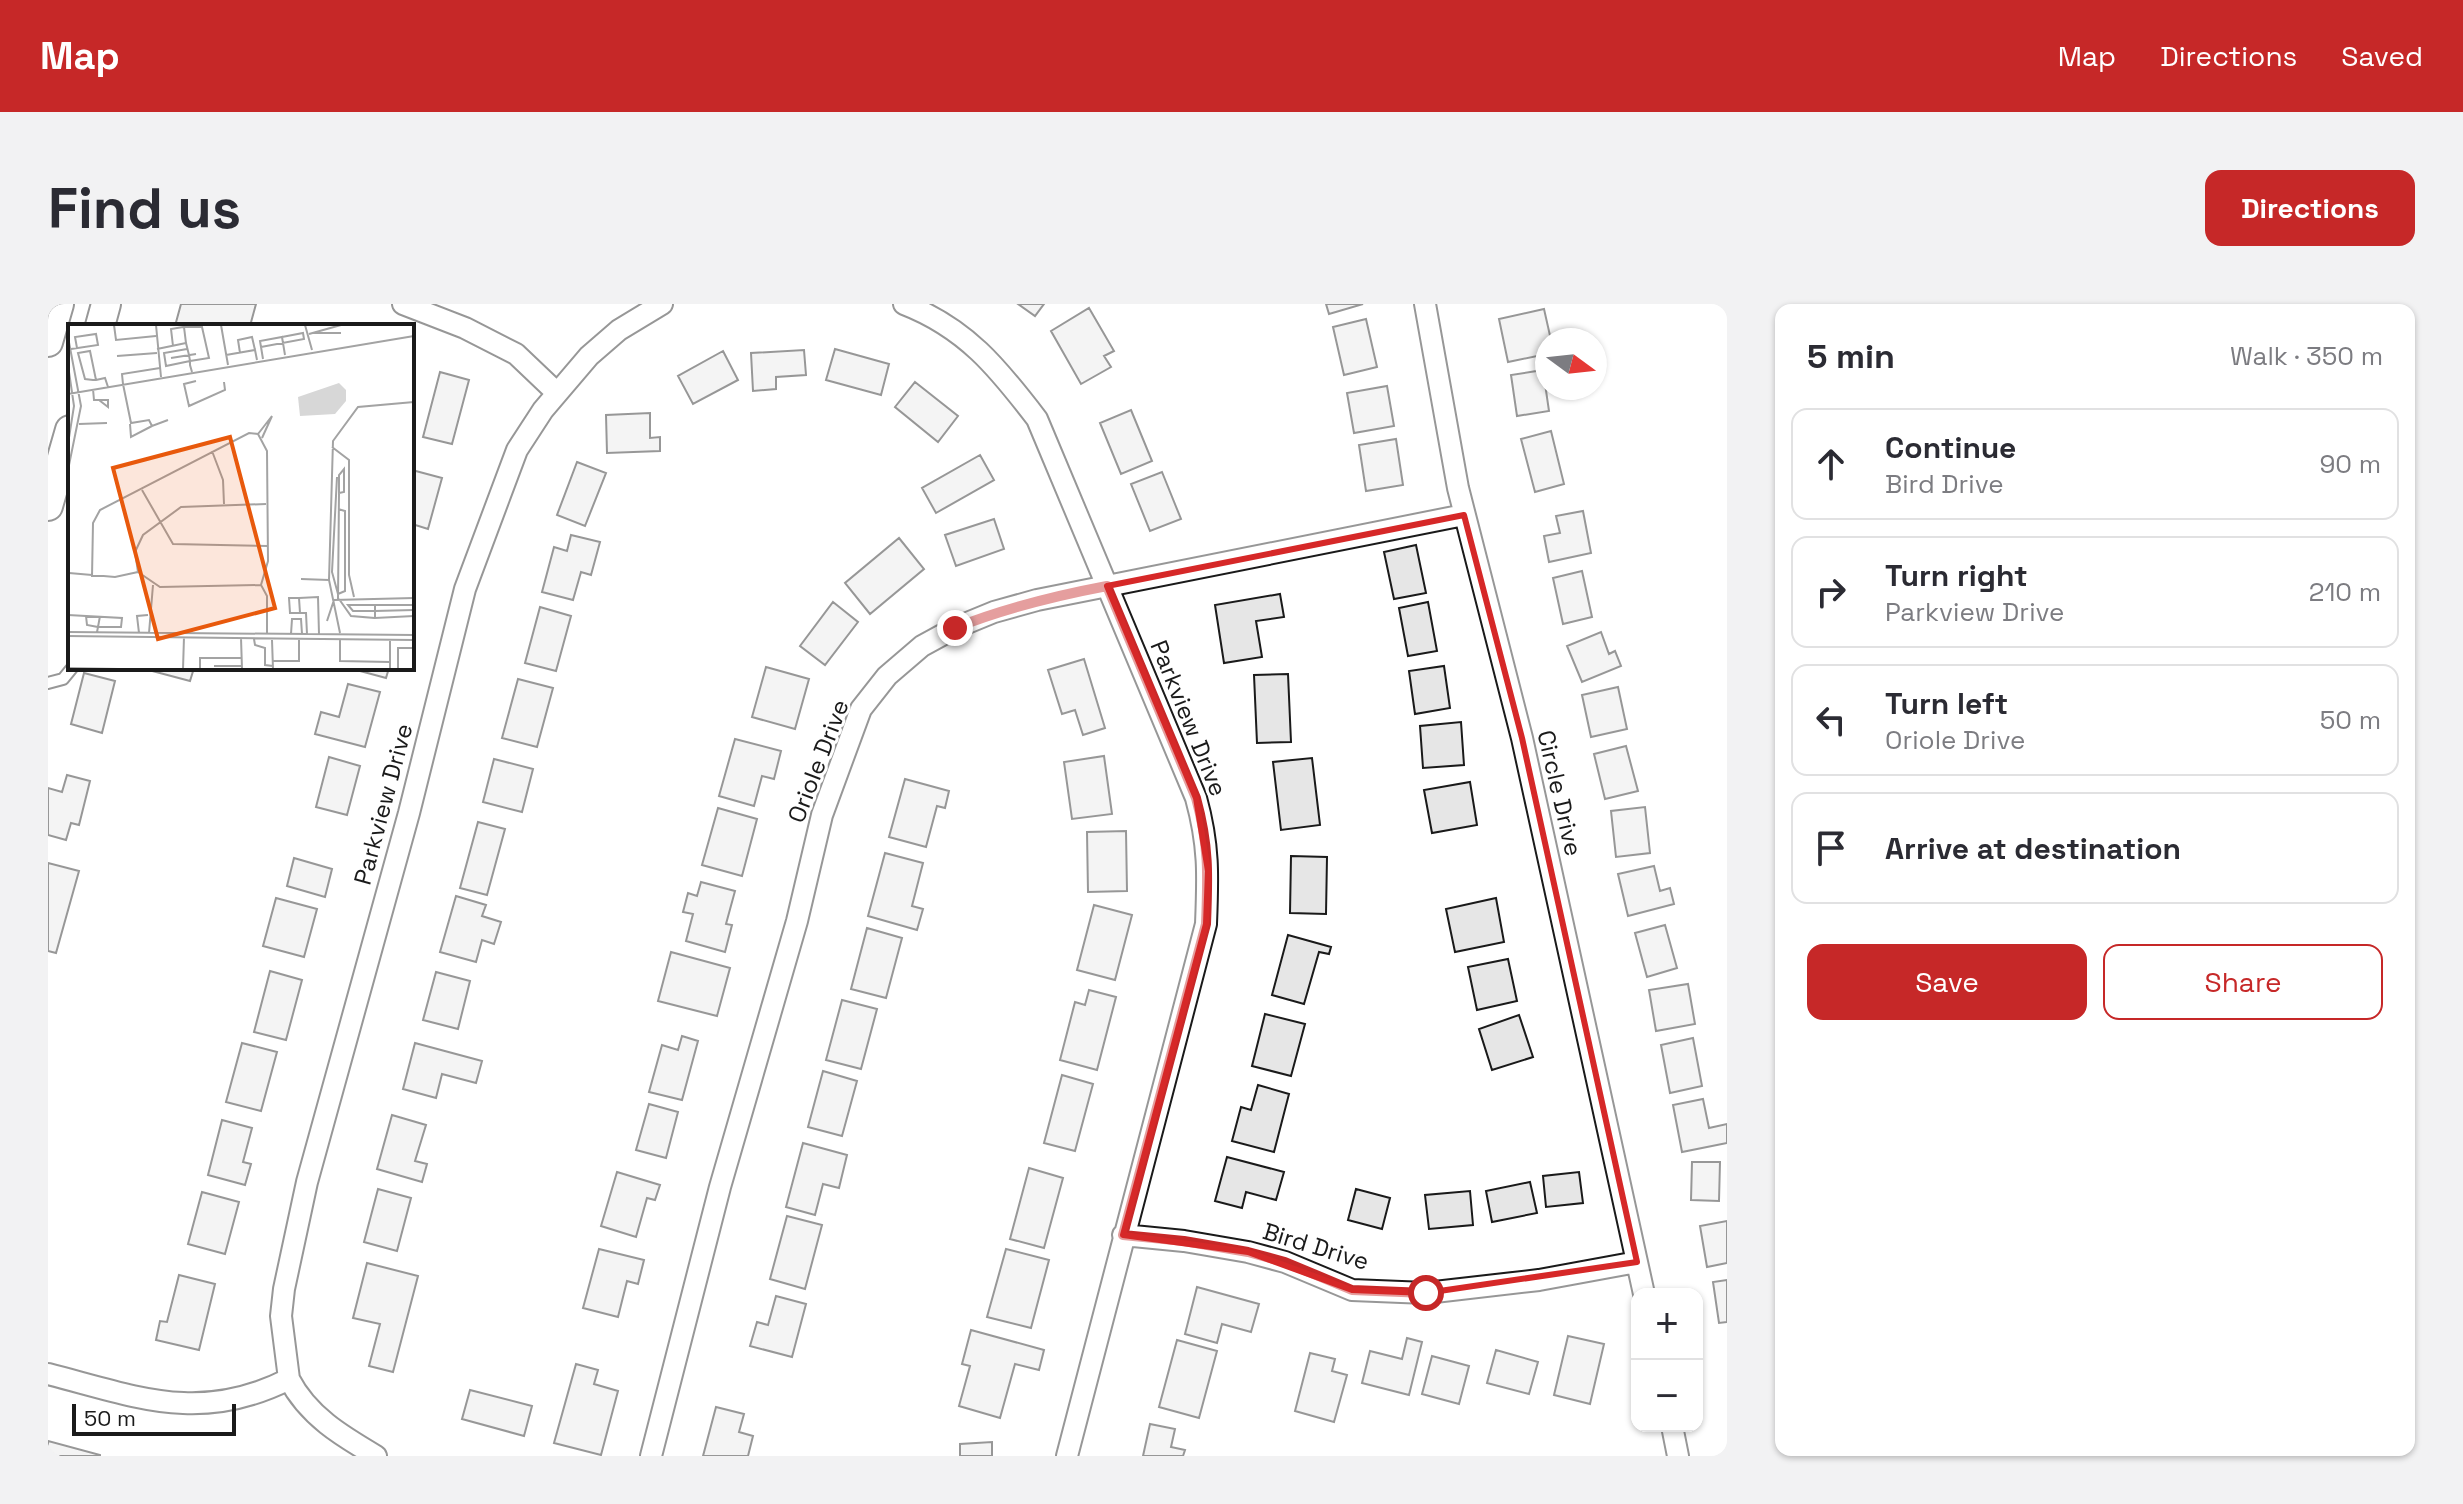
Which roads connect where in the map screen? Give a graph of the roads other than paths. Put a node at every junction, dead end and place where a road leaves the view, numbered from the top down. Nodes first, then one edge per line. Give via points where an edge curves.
1 (59, 304) edge
2 (106, 304) edge
3 (403, 304) edge
4 (662, 304) edge
5 (904, 304) edge
6 (1425, 304) edge
7 (101, 324) edge
8 (48, 342) edge
9 (557, 393) junction
10 (68, 440) edge
11 (58, 491) edge
12 (1464, 515) junction
13 (1107, 586) junction
14 (70, 670) edge
15 (48, 683) edge
16 (1123, 1235) junction
17 (1637, 1262) junction
18 (1643, 1288) edge
19 (48, 1374) edge
20 (289, 1379) junction
21 (1673, 1432) edge
22 (376, 1456) edge
23 (651, 1456) edge
24 (1067, 1456) edge
25 (1678, 1456) edge

1 - 8 main road
2 - 7 main road
3 - 9 street via 516,354
4 - 9 street, Parkview Drive via 619,330
5 - 13 street, Parkview Drive via 965,337 999,369 1037,419
6 - 12 street, Circle Drive
9 - 20 street, Parkview Drive via 517,450 465,589 304,1197 281,1316
10 - 11 main road
12 - 13 street, Oriole Drive
12 - 17 street, Circle Drive via 1522,738
13 - 16 street, Parkview Drive via 1196,798 1206,834 1208,871 1206,924
13 - 23 street, Oriole Drive via 1037,600 955,628 922,646 887,676 861,709 822,815
14 - 15 lane via 63,679
16 - 17 street, Bird Drive via 1248,1252 1352,1290 1426,1293
16 - 24 street, Parkview Drive
17 - 18 street, Circle Drive
19 - 20 street via 171,1404 210,1404 258,1394
20 - 22 street via 299,1398 334,1431
21 - 25 street

